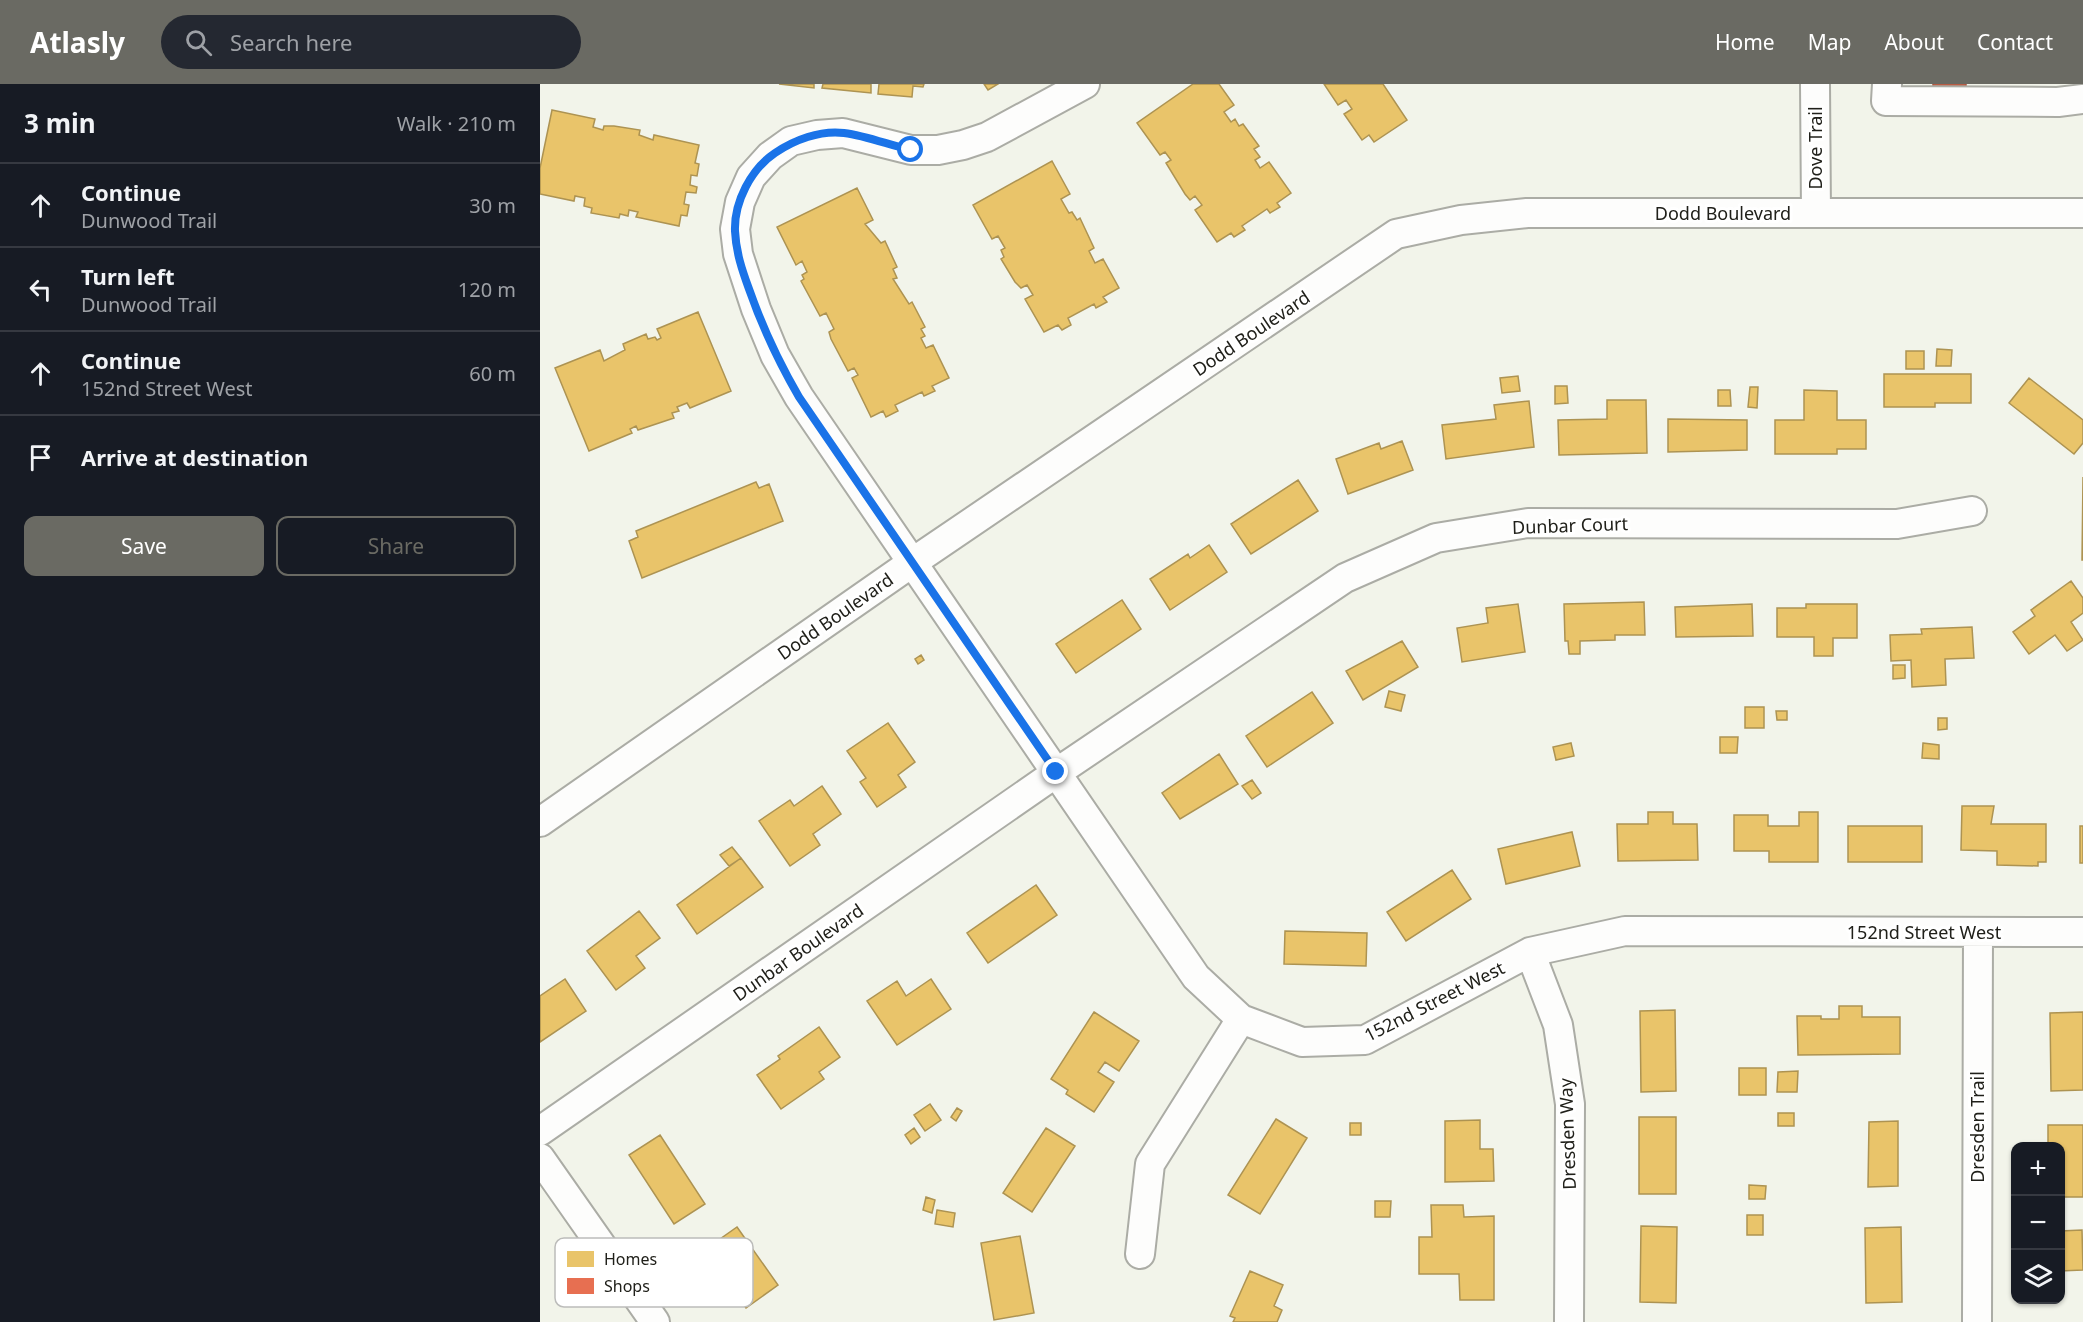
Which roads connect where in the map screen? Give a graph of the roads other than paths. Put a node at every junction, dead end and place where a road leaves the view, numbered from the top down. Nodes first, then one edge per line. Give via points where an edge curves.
1 (1085, 84) edge
2 (1815, 84) edge
3 (1887, 84) edge
4 (1994, 93) edge
5 (2083, 99) edge
6 (1816, 213) junction
7 (2083, 213) edge
8 (1972, 511) dead end
9 (913, 562) junction
10 (1056, 772) junction
11 (540, 822) edge
12 (1978, 932) junction
13 (2083, 932) edge
14 (1530, 952) junction
15 (1241, 1019) junction
16 (540, 1131) edge
17 (540, 1158) edge
18 (596, 1238) edge
19 (1140, 1254) dead end
20 (644, 1307) edge
21 (655, 1322) edge
22 (1569, 1322) edge
23 (1977, 1322) edge

1 - 9 street, 152nd Street West via 987,137 938,150 911,150 843,133 791,141 751,177 740,202 735,229 738,254 775,355 799,397
2 - 6 street, Dove Trail
3 - 4 street via 1886,101
4 - 5 street via 2058,102
6 - 7 street, Dodd Boulevard
6 - 9 street, Dodd Boulevard via 1527,213 1461,219 1396,234
8 - 10 street, Dunbar Court via 1897,524 1528,523 1436,538 1345,578
9 - 10 street, 152nd Street West
9 - 11 street, Dodd Boulevard
10 - 15 street, 152nd Street West via 1196,977
10 - 16 street, Dunbar Boulevard
12 - 13 street, 152nd Street West
12 - 14 street, 152nd Street West via 1625,931
12 - 23 street, Dresden Trail
14 - 15 street, 152nd Street West via 1365,1040 1302,1042
14 - 22 street, Dresden Way via 1558,1025 1570,1104
15 - 19 street via 1150,1164
17 - 18 street
20 - 21 street

